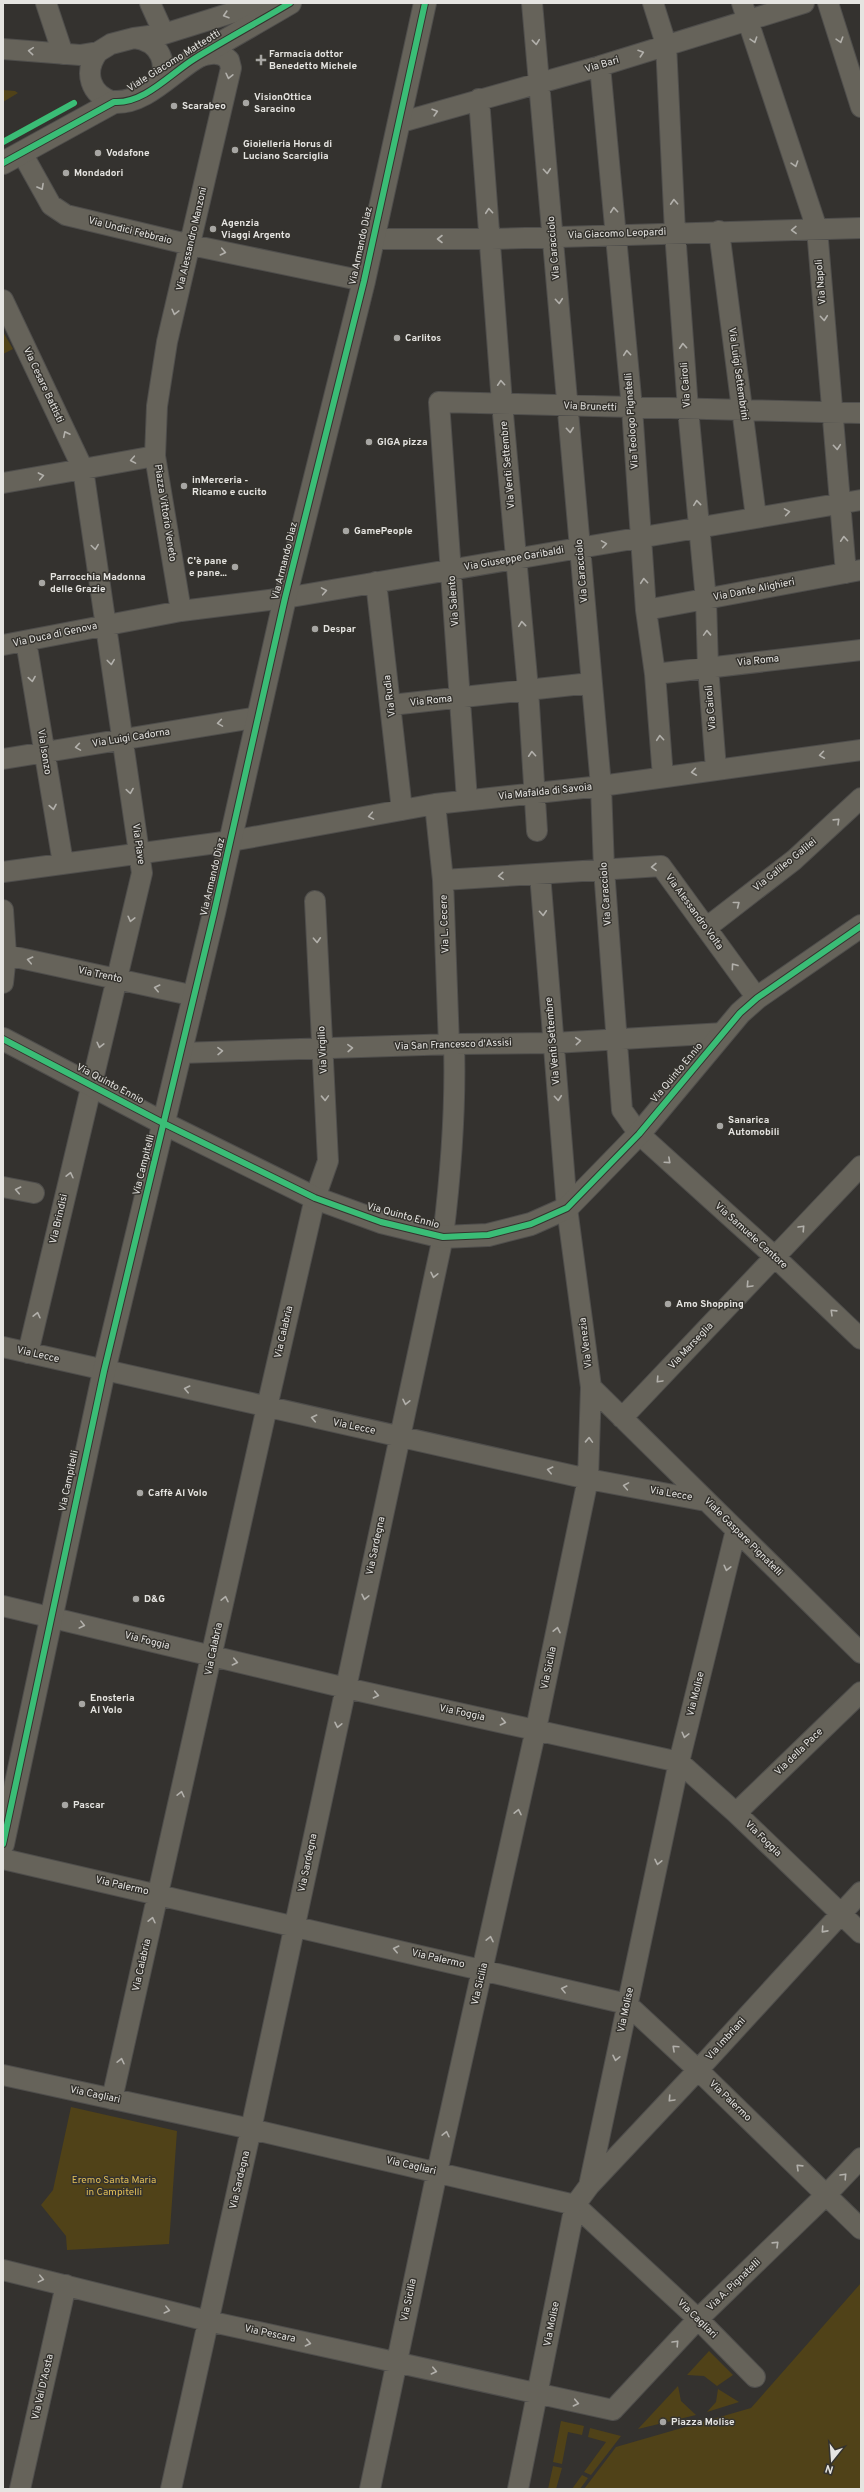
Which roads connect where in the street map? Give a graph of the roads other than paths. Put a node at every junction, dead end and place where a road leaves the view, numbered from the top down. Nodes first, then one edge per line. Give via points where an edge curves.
1 (46, 3) edge
2 (150, 3) edge
3 (290, 3) edge
4 (425, 3) edge
5 (532, 3) edge
6 (653, 3) edge
7 (804, 3) edge
8 (828, 3) edge
9 (255, 4) edge
10 (745, 12) edge
11 (164, 34) junction
12 (134, 38) junction
13 (666, 44) junction
14 (3, 49) edge
15 (98, 52) junction
16 (63, 54) junction
17 (195, 58) junction
18 (600, 66) junction
19 (540, 82) junction
20 (156, 87) junction
21 (479, 99) junction
22 (114, 102) junction
23 (861, 107) edge
24 (398, 123) junction
25 (22, 153) junction
26 (3, 163) edge
27 (861, 228) edge
28 (817, 229) junction
29 (719, 231) junction
30 (675, 232) junction
31 (616, 235) junction
32 (553, 237) junction
33 (372, 239) junction
34 (491, 239) junction
35 (191, 245) junction
36 (364, 281) junction
37 (3, 300) edge
38 (439, 402) joint
39 (502, 403) junction
40 (568, 406) junction
41 (632, 408) junction
42 (688, 409) junction
43 (743, 409) junction
44 (834, 412) junction
45 (861, 413) edge
46 (155, 456) junction
47 (83, 469) junction
48 (3, 483) edge
49 (861, 500) edge
50 (841, 504) junction
51 (756, 517) junction
52 (700, 526) junction
53 (640, 538) junction
54 (580, 547) junction
55 (516, 559) junction
56 (452, 571) junction
57 (854, 572) edge
58 (376, 582) junction
59 (285, 598) junction
60 (706, 600) junction
61 (646, 610) junction
62 (181, 611) junction
63 (106, 624) junction
64 (26, 640) junction
65 (3, 646) edge
66 (861, 650) edge
67 (708, 666) junction
68 (655, 674) junction
69 (591, 683) junction
70 (528, 689) junction
71 (461, 698) junction
72 (391, 705) junction
73 (259, 717) junction
74 (121, 740) junction
75 (861, 750) edge
76 (43, 752) junction
77 (3, 759) edge
78 (716, 769) junction
79 (663, 777) junction
80 (601, 786) junction
81 (535, 792) junction
82 (861, 798) edge
83 (468, 800) junction
84 (435, 804) junction
85 (402, 810) junction
86 (537, 831) dead end
87 (231, 841) junction
88 (140, 853) junction
89 (63, 863) junction
90 (604, 869) junction
91 (3, 872) edge
92 (540, 874) junction
93 (443, 880) junction
94 (315, 901) dead end
95 (3, 910) edge
96 (861, 926) edge
97 (706, 928) junction
98 (6, 955) junction
99 (116, 978) junction
100 (3, 983) edge
101 (195, 996) junction
102 (757, 998) junction
103 (724, 1033) junction
104 (616, 1038) junction
105 (3, 1039) edge
106 (554, 1043) junction
107 (451, 1044) junction
108 (323, 1049) junction
109 (181, 1053) junction
110 (90, 1085) junction
111 (164, 1124) junction
112 (639, 1134) junction
113 (861, 1166) edge
114 (3, 1187) edge
115 (34, 1193) dead end
116 (315, 1198) junction
117 (567, 1208) junction
118 (443, 1237) junction
119 (775, 1257) junction
120 (861, 1339) edge
121 (3, 1347) edge
122 (28, 1353) junction
123 (104, 1371) junction
124 (591, 1387) junction
125 (266, 1407) junction
126 (622, 1418) junction
127 (399, 1436) junction
128 (588, 1479) junction
129 (706, 1501) junction
130 (736, 1530) junction
131 (3, 1606) edge
132 (50, 1617) junction
133 (861, 1653) edge
134 (212, 1656) junction
135 (346, 1688) junction
136 (861, 1692) edge
137 (536, 1729) junction
138 (679, 1762) junction
139 (736, 1813) junction
140 (3, 1844) edge
141 (3, 1858) edge
142 (861, 1892) edge
143 (158, 1894) junction
144 (840, 1913) junction
145 (295, 1926) junction
146 (861, 1933) edge
147 (483, 1970) junction
148 (627, 2004) junction
149 (698, 2070) junction
150 (3, 2076) edge
151 (112, 2099) junction
152 (251, 2129) junction
153 (861, 2158) edge
154 (437, 2172) junction
155 (589, 2186) junction
156 (827, 2194) junction
157 (574, 2205) junction
158 (861, 2229) edge
159 (3, 2270) edge
160 (66, 2285) junction
161 (698, 2319) junction
162 (208, 2321) junction
163 (396, 2362) junction
164 (755, 2377) dead end
165 (538, 2394) junction
166 (20, 2489) edge
167 (171, 2489) edge
168 (370, 2489) edge
169 (518, 2489) edge

1 - 16 street
2 - 11 street
3 - 17 street, Viale Giacomo Matteotti
4 - 24 street, Via Armando Diaz
5 -> 19 street, Via Caracciolo
6 - 13 street, Via Cairoli
7 - 10 street, Via Bari
8 -> 23 street
9 -> 11 street
10 - 13 street, Via Bari
10 -> 28 street, Via Napoli
11 - 12 street
12 - 15 street via 111,44
12 - 20 street via 150,43 160,54 164,70
18 -> 13 street, Via Bari
30 -> 13 street, Via Cairoli
16 -> 14 street
15 - 16 street
15 - 22 street via 90,66 91,82 98,94
17 - 20 street, Viale Giacomo Matteotti
17 -> 35 street, Via Alessandro Manzoni via 210,53 218,54 229,60 231,68
18 - 19 street, Via Bari
31 -> 18 street, Via Teologo Pignatelli
19 - 21 street, Via Bari
19 -> 32 street, Via Caracciolo
20 - 22 street, Viale Giacomo Matteotti via 129,101
24 -> 21 street, Via Bari
34 -> 21 street, Via Venti Settembre
22 - 25 street, Viale Giacomo Matteotti
24 - 33 street, Via Armando Diaz
25 - 26 street, Viale Giacomo Matteotti
25 -> 35 street, Via Undici Febbraio via 51,205 66,215
27 - 28 street, Via Giacomo Leopardi
28 -> 29 street, Via Giacomo Leopardi
28 -> 44 street, Via Napoli
29 - 30 street, Via Giacomo Leopardi
29 - 43 street, Via Luigi Settembrini
30 - 31 street, Via Giacomo Leopardi
42 -> 30 street, Via Cairoli
31 - 32 street, Via Giacomo Leopardi
41 -> 31 street, Via Teologo Pignatelli
32 - 34 street, Via Giacomo Leopardi
32 -> 40 street, Via Caracciolo
34 -> 33 street, Via Giacomo Leopardi
33 - 36 street, Via Armando Diaz
39 -> 34 street, Via Venti Settembre
35 -> 36 street, Via Undici Febbraio
35 -> 46 street, Via Alessandro Manzoni via 167,342 157,406
36 - 59 street, Via Armando Diaz
47 -> 37 street, Via Cesare Battisti
38 - 39 street, Via Brunetti
38 - 56 street, Via Salento
39 - 40 street, Via Brunetti
39 - 55 street, Via Venti Settembre
40 - 41 street, Via Brunetti
40 -> 54 street, Via Caracciolo
41 - 42 street, Via Brunetti
41 - 53 street, Via Teologo Pignatelli
42 - 43 street, Via Brunetti
52 -> 42 street, Via Cairoli
43 - 44 street, Via Brunetti
43 - 51 street, Via Luigi Settembrini
44 - 45 street, Via Brunetti
44 -> 50 street, Via Napoli
46 -> 47 street, Piazza Vittorio Veneto
46 - 62 street, Piazza Vittorio Veneto
48 -> 47 street, Piazza Vittorio Veneto
47 -> 63 street
49 - 50 street, Via Giuseppe Garibaldi
51 -> 50 street, Via Giuseppe Garibaldi
57 -> 50 street, Via Napoli
51 - 52 street, Via Giuseppe Garibaldi
52 - 53 street, Via Giuseppe Garibaldi
52 - 60 street, Via Cairoli
54 -> 53 street, Via Giuseppe Garibaldi
61 -> 53 street, Via Teologo Pignatelli
54 - 55 street, Via Giuseppe Garibaldi
54 - 69 street, Via Caracciolo
55 - 56 street, Via Giuseppe Garibaldi
70 -> 55 street, Via Venti Settembre
56 - 58 street, Via Giuseppe Garibaldi
56 - 71 street, Via Salento
57 - 60 street, Via Dante Alighieri
59 -> 58 street, Via Giuseppe Garibaldi
58 - 72 street, Via Rudia
59 - 62 street
59 - 73 street, Via Armando Diaz
60 - 61 street, Via Dante Alighieri
67 -> 60 street, Via Cairoli
61 - 68 street, Via Teologo Pignatelli
62 - 63 street
63 - 64 street, Via Duca di Genova
63 -> 74 street, Via Piave
64 - 65 street, Via Duca di Genova
64 -> 76 street, Via Isonzo
66 - 67 street, Via Roma
67 - 68 street, Via Roma
67 - 78 street, Via Cairoli
79 -> 68 street, Via Teologo Pignatelli
69 - 70 street, Via Roma
69 - 80 street, Via Caracciolo
70 - 71 street, Via Roma
81 -> 70 street, Via Venti Settembre
71 - 72 street, Via Roma
71 - 83 street, Via Salento
72 - 85 street, Via Rudia
73 -> 74 street, Via Luigi Cadorna
73 - 87 street, Via Armando Diaz
74 -> 76 street, Via Luigi Cadorna
74 -> 88 street, Via Piave
75 -> 78 street, Via Mafalda di Savoia
76 - 77 street, Via Luigi Cadorna
76 -> 89 street, Via Isonzo
78 -> 79 street, Via Mafalda di Savoia
79 - 80 street, Via Mafalda di Savoia
80 - 81 street, Via Mafalda di Savoia
80 - 90 street, Via Caracciolo
81 - 83 street, Via Mafalda di Savoia
81 - 86 street, Via Venti Settembre
97 -> 82 street, Via Galileo Galilei via 794,860
83 - 84 street, Via Mafalda di Savoia
84 - 85 street, Via Mafalda di Savoia
84 - 93 street, Via L. Cecere
85 -> 87 street, Via Mafalda di Savoia
87 - 88 street, Via Mafalda di Savoia
87 - 101 street, Via Armando Diaz
88 - 89 street, Via Mafalda di Savoia
88 -> 99 street, Via Piave via 142,873
89 - 91 street, Via Mafalda di Savoia
90 - 92 street, Via Alessandro Volta
97 -> 90 street, Via Alessandro Volta via 661,866
90 - 104 street, Via Caracciolo
92 -> 93 street, Via Alessandro Volta
92 -> 106 street, Via Venti Settembre
93 - 107 street, Via L. Cecere
94 -> 108 street, Via Virgilio
95 - 98 street
96 - 102 street, Via Quinto Ennio
102 -> 97 street, Via Alessandro Volta
99 -> 98 street, Via Trento
98 - 100 street
101 -> 99 street, Via Trento
99 -> 110 street, Via Piave
101 - 109 street, Via Armando Diaz
102 - 103 street, Via Quinto Ennio via 740,1013
103 - 104 street, Via San Francesco d'Assisi
103 - 112 street, Via Quinto Ennio
106 -> 104 street, Via San Francesco d'Assisi
104 - 112 street, Via Caracciolo via 622,1110
105 - 110 street, Via Quinto Ennio
106 - 107 street, Via San Francesco d'Assisi
106 -> 117 street, Via Venti Settembre
108 -> 107 street, Via San Francesco d'Assisi
107 - 118 street, Via L. Cecere via 454,1126
109 -> 108 street, Via San Francesco d'Assisi
108 -> 116 street, Via Virgilio via 328,1161
109 - 111 street, Via Armando Diaz
110 - 111 street, Via Quinto Ennio
122 -> 110 street, Via Brindisi
111 - 116 street, Via Quinto Ennio
111 - 123 street, Via Campitelli
112 - 117 street, Via Quinto Ennio
112 -> 119 street, Via Samuele Cantore
119 -> 113 street, Via Marseglia
115 -> 114 street
116 - 118 street, Via Quinto Ennio via 381,1222
116 - 125 street, Via Calabria
117 - 118 street, Via Quinto Ennio via 531,1224 488,1235
117 - 124 street, Via Venezia
118 -> 127 street, Via Sardegna
120 -> 119 street, Via Samuele Cantore
119 -> 126 street, Via Marseglia
121 - 122 street, Via Lecce
122 - 123 street, Via Lecce
125 -> 123 street, Via Lecce
123 - 132 street, Via Campitelli
124 - 126 street, Viale Gaspare Pignatelli
128 -> 124 street, Via Venezia
127 -> 125 street, Via Lecce
134 -> 125 street, Via Calabria
126 - 129 street, Viale Gaspare Pignatelli
128 -> 127 street, Via Lecce
127 -> 135 street, Via Sardegna
129 -> 128 street, Via Lecce
137 -> 128 street, Via Sicilia
129 - 130 street, Viale Gaspare Pignatelli
130 - 133 street, Viale Gaspare Pignatelli
130 -> 138 street, Via Molise
131 - 132 street, Via Foggia
132 -> 134 street, Via Foggia
132 - 140 street, Via Campitelli
134 -> 135 street, Via Foggia
143 -> 134 street, Via Calabria
135 -> 137 street, Via Foggia
135 -> 145 street, Via Sardegna
136 - 139 street, Via della Pace
137 - 138 street, Via Foggia
147 -> 137 street, Via Sicilia
138 - 139 street, Via Foggia
138 -> 148 street, Via Molise
139 - 144 street, Via Foggia
141 - 143 street, Via Palermo
142 - 144 street, Via Imbriani
143 - 145 street, Via Palermo
151 -> 143 street, Via Calabria
144 - 146 street, Via Foggia
144 -> 149 street, Via Imbriani
147 -> 145 street, Via Palermo
145 - 152 street, Via Sardegna
148 -> 147 street, Via Palermo
154 -> 147 street, Via Sicilia
149 -> 148 street, Via Palermo
148 -> 155 street, Via Molise
149 -> 155 street, Via Imbriani
156 -> 149 street, Via Palermo
150 - 151 street, Via Cagliari
151 - 152 street, Via Cagliari
152 - 154 street, Via Cagliari
152 - 162 street, Via Sardegna
156 -> 153 street, Via A. Pignatelli
154 - 157 street, Via Cagliari
154 - 163 street, Via Sicilia
155 - 157 street, Via Molise
156 - 158 street, Via Palermo
161 -> 156 street, Via A. Pignatelli
157 - 161 street, Via Cagliari
157 - 165 street, Via Molise
159 -> 160 street, Via Pescara
160 -> 162 street, Via Pescara
160 - 166 street, Via Val D'Aosta
161 - 164 street, Via Cagliari
165 -> 161 street, Via A. Pignatelli via 613,2410
162 -> 163 street, Via Pescara
162 - 167 street, Via Sardegna
163 -> 165 street, Via Pescara
163 - 168 street, Via Sicilia
165 - 169 street, Via Molise

